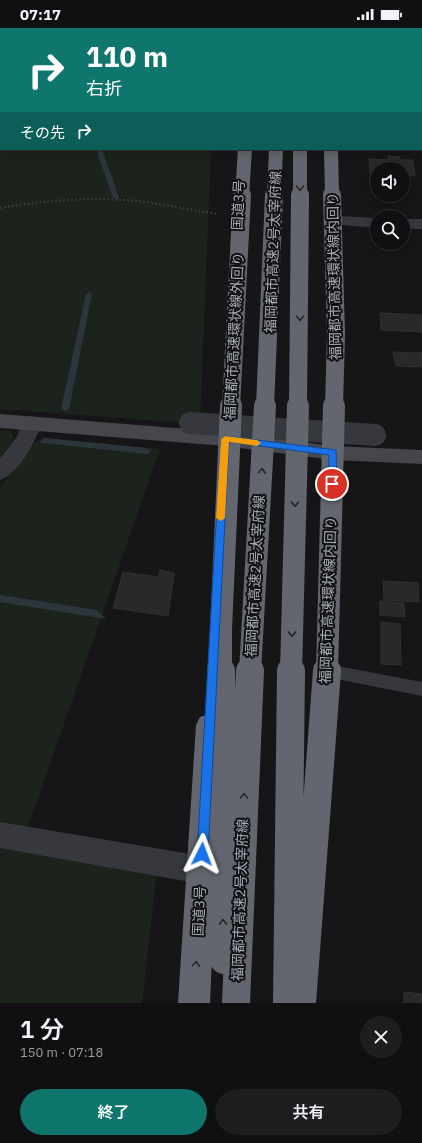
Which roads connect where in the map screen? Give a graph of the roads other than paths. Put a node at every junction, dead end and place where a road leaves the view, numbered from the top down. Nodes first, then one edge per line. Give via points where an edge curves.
1 (240, 150) edge
2 (245, 150) edge
3 (276, 150) edge
4 (300, 150) edge
5 (331, 150) edge
6 (335, 150) edge
7 (338, 221) junction
8 (370, 223) edge
9 (410, 224) edge
10 (422, 224) edge
11 (0, 421) edge
12 (32, 423) junction
13 (190, 423) dead end
14 (375, 435) dead end
15 (225, 439) junction
16 (333, 452) junction
17 (422, 457) edge
18 (0, 472) edge
19 (327, 671) junction
20 (422, 689) edge
21 (0, 835) edge
22 (202, 870) junction
23 (194, 1003) edge
24 (224, 1003) edge
25 (236, 1003) edge
26 (287, 1003) edge
27 (302, 1003) edge
28 (313, 1003) edge

1 - 15 highway, 国道3号
24 -> 2 highway, 福岡都市高速環状線外回り, bridge via 221,629 234,327
25 -> 3 highway, 福岡都市高速2号太宰府線, bridge via 251,645 270,330
4 -> 26 highway, 福岡都市高速2号太宰府線, bridge via 300,331 291,654
5 - 27 highway, 福岡都市高速環状線内回り, bridge via 336,334 328,656
6 - 7 highway
7 - 8 street
7 - 16 highway
9 - 10 street
11 - 12 street
12 - 15 street
12 - 18 street via 25,441
13 - 14 street, bridge
15 - 16 street
15 - 22 highway, 国道3号
16 - 17 street
16 - 19 highway
19 - 20 lane
19 - 28 highway via 314,921
21 - 22 street
23 -> 22 highway, 国道3号

